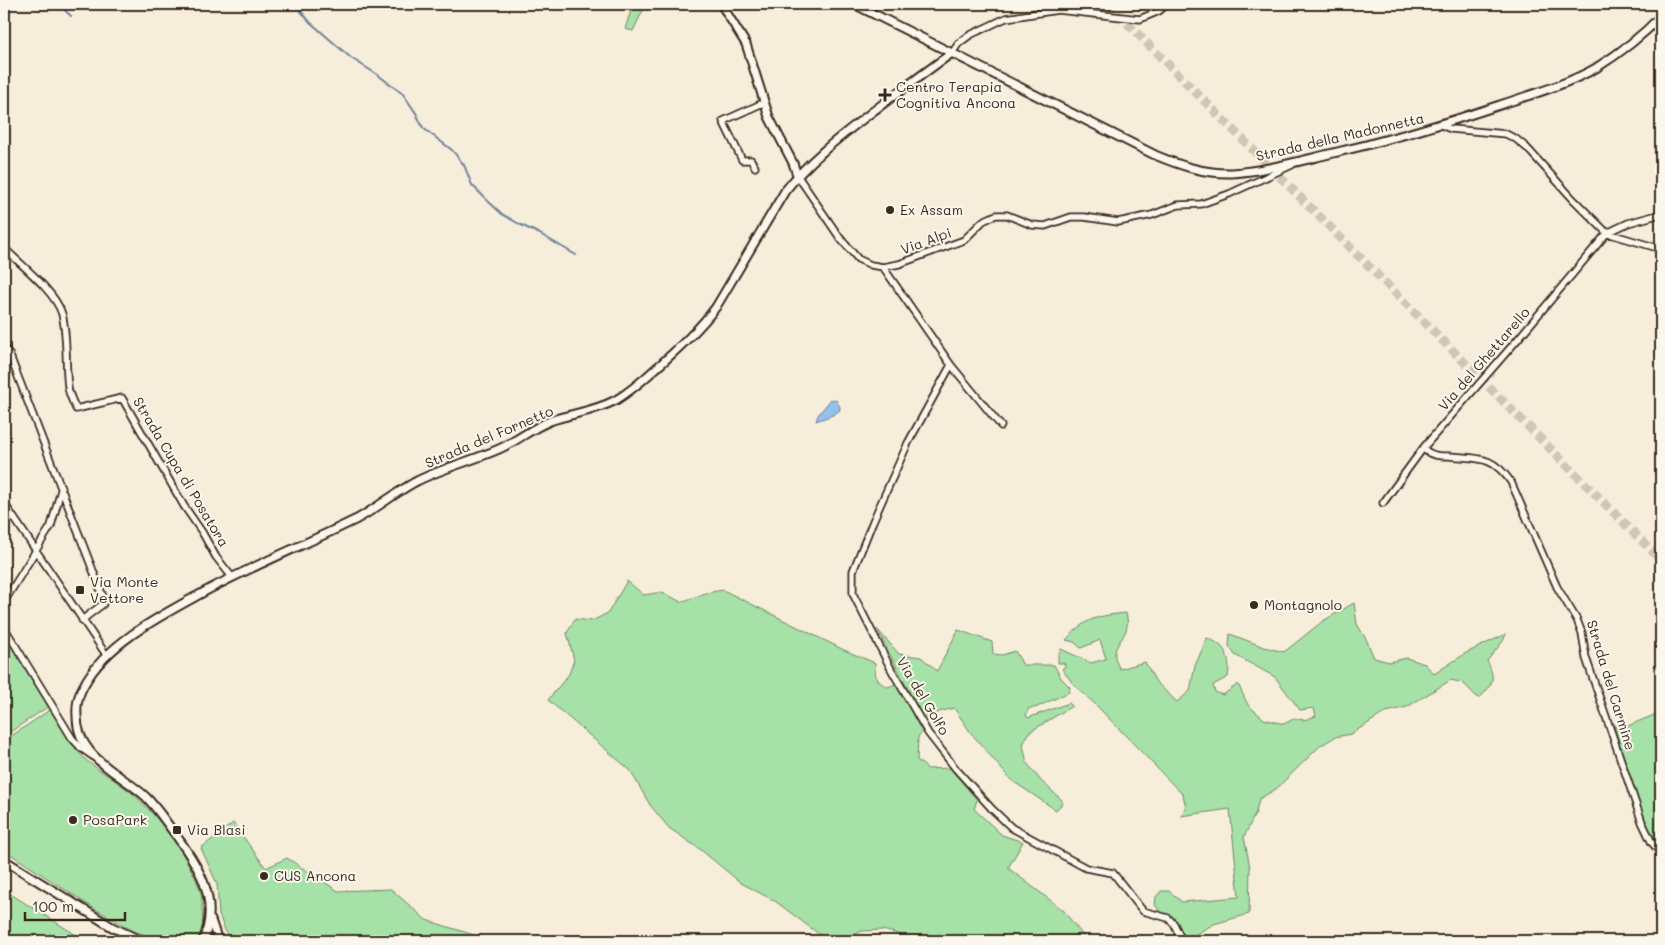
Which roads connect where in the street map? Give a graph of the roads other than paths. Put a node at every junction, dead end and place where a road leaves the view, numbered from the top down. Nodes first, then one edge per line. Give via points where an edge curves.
1 (721, 4) edge
2 (854, 4) edge
3 (1167, 4) edge
4 (1661, 16) edge
5 (952, 53) junction
6 (764, 103) junction
7 (1441, 125) junction
8 (1302, 161) junction
9 (755, 167) dead end
10 (797, 175) junction
11 (1661, 214) edge
12 (1607, 233) junction
13 (4, 248) edge
14 (1661, 249) edge
15 (883, 267) junction
16 (4, 346) edge
17 (951, 365) junction
18 (1001, 426) dead end
19 (1424, 447) junction
20 (62, 490) junction
21 (4, 503) edge
22 (1383, 503) dead end
23 (36, 551) junction
24 (232, 577) junction
25 (4, 602) edge
26 (82, 620) junction
27 (4, 627) edge
28 (107, 656) junction
29 (93, 756) junction
30 (1661, 853) edge
31 (5, 861) edge
32 (209, 914) junction
33 (142, 941) edge
34 (203, 941) edge
35 (210, 941) edge
36 (216, 941) edge
37 (1182, 941) edge

1 - 6 street via 746,44
2 - 5 street, Strada della Madonnetta
3 - 5 street via 1140,19 1058,10 1006,18 970,35
4 - 7 street, Strada della Madonnetta via 1624,50 1594,68 1563,83
5 - 8 street, Strada della Madonnetta via 1176,164 1232,173
5 - 10 street, Strada del Fornetto via 839,137
6 - 9 street via 723,122 742,160 751,160
6 - 10 street
7 - 8 street, Strada della Madonnetta
7 - 12 street via 1451,129 1506,134 1516,139
8 - 15 street, Via Alpi via 1201,204 1178,205 1152,215 1118,222 1071,217 1045,226 996,214 983,220 964,240
10 - 15 street via 858,259
10 - 24 street, Strada del Fornetto via 704,324 618,399 594,410 551,421 510,444 415,482 360,517
11 - 12 street
12 - 14 street
12 - 19 street, Via del Ghettarello
13 - 24 street, Strada Cupa di Posatora via 44,286 62,314 68,389 76,409 122,398 184,506
15 - 17 street
16 - 20 street
17 - 18 street
17 - 37 street, Via del Golfo via 908,443 873,521 853,571 853,594 928,733 992,809 1012,828 1086,868 1113,874 1143,911 1168,918
19 - 22 street, Via del Ghettarello
19 - 30 street, Strada del Carmine via 1435,455 1493,462 1511,482 1557,587 1577,620 1586,658 1642,822
20 - 23 street via 51,526
20 - 26 street via 104,599 103,604
21 - 23 street
23 - 25 street
23 - 26 street
24 - 28 street, Strada del Fornetto via 140,629
26 - 28 street
27 - 29 street via 72,738
28 - 29 street, Strada del Fornetto via 85,682 77,708 78,731
29 - 32 street, Strada del Fornetto via 148,800 183,844 203,876
31 - 33 street via 112,927
32 - 34 street
32 - 36 street
35 - 36 street

